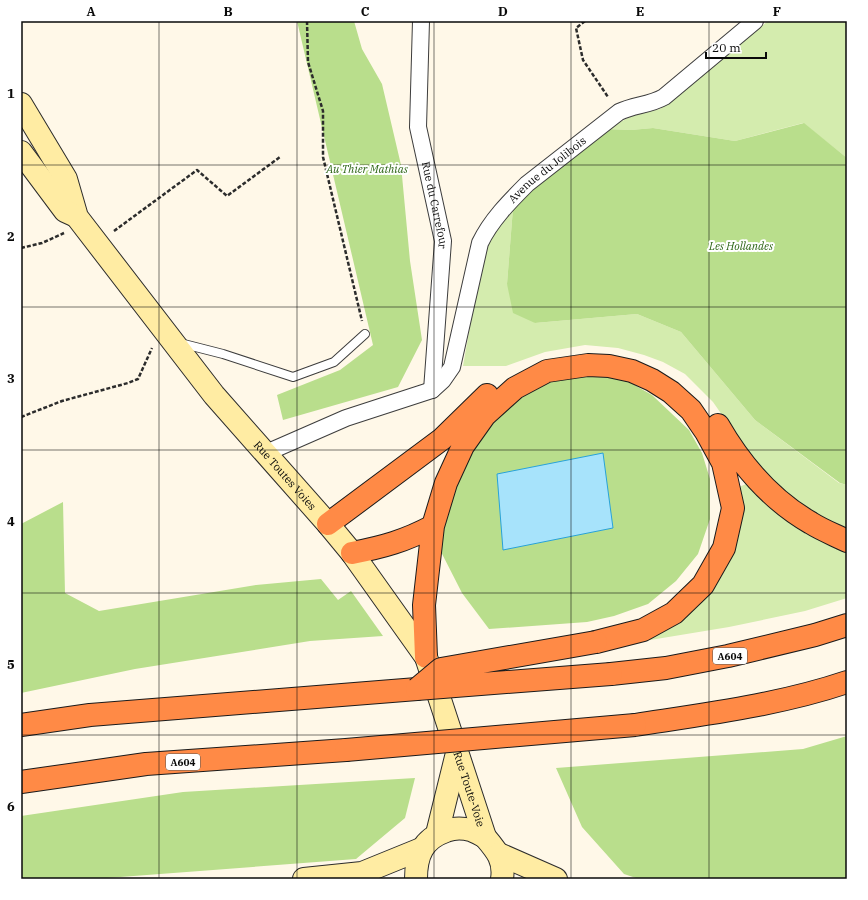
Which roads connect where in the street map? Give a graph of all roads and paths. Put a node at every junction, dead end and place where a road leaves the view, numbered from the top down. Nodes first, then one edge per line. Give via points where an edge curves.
1 (307, 21) edge
2 (420, 21) edge
3 (585, 21) edge
4 (755, 21) edge
5 (21, 104) edge
6 (619, 112) junction
7 (21, 152) edge
8 (280, 157) dead end
9 (79, 219) junction
10 (97, 242) junction
11 (21, 248) edge
12 (155, 318) junction
13 (365, 334) joint
14 (172, 340) junction
15 (432, 390) junction
16 (21, 417) edge
17 (266, 453) junction
18 (328, 524) junction
19 (433, 526) junction
20 (847, 541) edge
21 (352, 553) junction
22 (847, 625) edge
23 (426, 657) junction
24 (847, 682) edge
25 (417, 689) junction
26 (21, 725) edge
27 (457, 753) junction
28 (21, 782) edge
29 (437, 834) junction
30 (485, 837) junction
31 (421, 850) junction
32 (499, 854) junction
33 (304, 879) edge
34 (416, 879) edge
35 (502, 879) edge
36 (556, 879) edge

1 - 13 path via 308,62 323,111 323,157
2 - 15 street, Rue du Carrefour via 418,127 443,241
3 - 6 path via 576,28 583,60
4 - 6 street, Avenue du Jolibois via 664,97
5 - 9 street via 66,179
6 - 15 street, Avenue du Jolibois via 527,184 486,232 480,243 452,367
7 - 9 street via 66,211
8 - 10 path via 227,196 197,170
9 - 10 street, Rue Toutes Voies
9 - 11 path via 66,232 53,239
10 - 12 street, Rue Toutes Voies
12 - 14 street, Rue Toutes Voies
12 - 16 path via 152,349 138,379 62,401
13 - 14 lane via 334,362 293,377
14 - 17 street, Rue Toutes Voies via 214,395
15 - 17 street via 346,418
17 - 18 street, Rue Toutes Voies
18 - 20 highway via 442,439 508,376 526,366 545,360 586,353 634,359 676,380 704,406 755,478 779,502 811,524
18 - 21 street, Rue Toutes Voies
19 - 21 highway via 413,537
19 - 23 highway via 424,605
19 - 25 highway, bridge via 446,483 463,446 485,415 515,388 547,371 588,365 632,371 671,392 691,410 723,463 733,508 724,548 703,585 674,613 643,630 596,642 440,669
21 - 23 street, Rue Toutes Voies
22 - 25 highway, A604, bridge via 728,656 666,668
23 - 27 street, Rue Toutes Voies
24 - 28 highway, A604, bridge via 827,689 739,708 635,725 146,764
25 - 26 highway, A604 via 90,715
27 - 29 street, Rue Toute-Voie
27 - 30 street, Rue Toute-Voie
29 - 30 street, Rue Toute-Voie via 453,829 470,830
29 - 31 street, Rue Toute-Voie
30 - 32 street, Rue Toute-Voie
31 - 33 street via 362,873
31 - 34 street, Rue Toute-Voie via 416,865
32 - 35 street, Rue Toute-Voie
32 - 36 street

